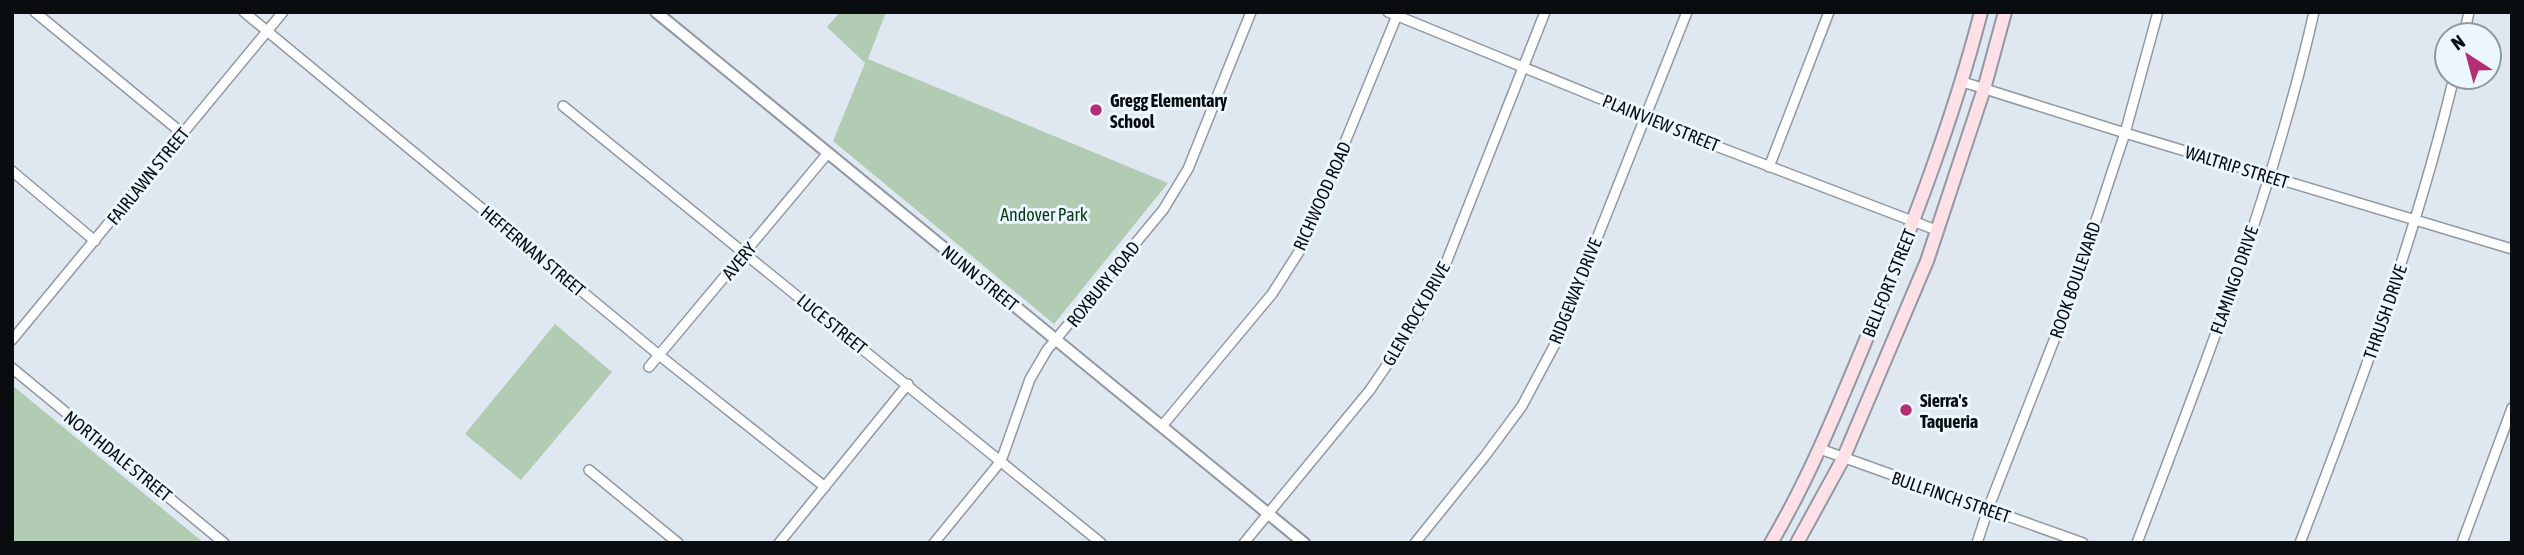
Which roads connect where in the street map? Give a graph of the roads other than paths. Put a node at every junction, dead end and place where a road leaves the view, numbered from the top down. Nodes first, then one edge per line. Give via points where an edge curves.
1 (35, 12) edge
2 (243, 12) edge
3 (283, 12) edge
4 (656, 12) edge
5 (1251, 12) edge
6 (1545, 12) edge
7 (1687, 12) edge
8 (1829, 12) edge
9 (1981, 12) edge
10 (2005, 12) edge
11 (2158, 12) edge
12 (2314, 12) edge
13 (1394, 13) edge
14 (267, 32) junction
15 (1524, 66) junction
16 (1963, 82) junction
17 (1984, 89) junction
18 (2450, 91) edge
19 (563, 106) dead end
20 (1645, 117) junction
21 (2125, 133) junction
22 (183, 134) junction
23 (828, 153) junction
24 (1769, 167) junction
25 (12, 171) edge
26 (2270, 176) junction
27 (2416, 220) junction
28 (1914, 223) junction
29 (1936, 230) junction
30 (95, 241) junction
31 (2512, 249) edge
32 (746, 253) junction
33 (12, 340) edge
34 (1057, 340) junction
35 (659, 355) junction
36 (649, 367) dead end
37 (12, 368) edge
38 (908, 384) junction
39 (2512, 408) edge
40 (1161, 426) junction
41 (1821, 449) junction
42 (1843, 459) junction
43 (1001, 461) junction
44 (589, 470) dead end
45 (825, 487) junction
46 (1988, 509) junction
47 (1268, 513) junction
48 (1808, 522) junction
49 (1095, 541) edge
50 (225, 543) edge
51 (678, 543) edge
52 (779, 543) edge
53 (934, 543) edge
54 (1244, 543) edge
55 (1304, 543) edge
56 (1415, 543) edge
57 (1770, 543) edge
58 (1797, 543) edge
59 (1803, 543) edge
60 (1977, 543) edge
61 (2083, 543) edge
62 (2137, 543) edge
63 (2300, 543) edge
64 (2462, 543) edge

1 - 22 street
2 - 14 street, HEFFERNAN STREET
3 - 14 street, FAIRLAWN STREET
4 - 23 street, NUNN STREET
5 - 34 street, ROXBURY ROAD via 1188,169 1163,210
6 - 15 street, GLEN ROCK DRIVE
7 - 20 street, RIDGEWAY DRIVE
8 - 24 street
9 - 16 main road, BELLFORT STREET
10 - 17 main road, BELLFORT STREET
11 - 21 street, ROOK BOULEVARD
12 - 26 street, FLAMINGO DRIVE
13 - 15 street, PLAINVIEW STREET
13 - 40 street, RICHWOOD ROAD via 1303,247 1272,293
14 - 22 street, FAIRLAWN STREET
14 - 35 street, HEFFERNAN STREET
15 - 20 street, PLAINVIEW STREET
15 - 47 street, GLEN ROCK DRIVE via 1442,273 1412,328 1370,390
16 - 17 street, WALTRIP STREET
16 - 28 main road, BELLFORT STREET
17 - 21 street, WALTRIP STREET
17 - 29 main road, BELLFORT STREET
18 - 27 street, THRUSH DRIVE
19 - 32 street, LUCE STREET
20 - 24 street, PLAINVIEW STREET
20 - 56 street, RIDGEWAY DRIVE via 1555,344 1522,406
21 - 26 street, WALTRIP STREET
21 - 46 street, ROOK BOULEVARD via 2069,302
22 - 30 street, FAIRLAWN STREET
23 - 32 street, AVERY
23 - 34 street, NUNN STREET
24 - 28 street, PLAINVIEW STREET
25 - 30 street
26 - 27 street, WALTRIP STREET
26 - 62 street, FLAMINGO DRIVE
27 - 31 street, WALTRIP STREET
27 - 63 street, THRUSH DRIVE
28 - 29 street, PLAINVIEW STREET
28 - 41 main road, BELLFORT STREET
29 - 42 main road, BELLFORT STREET
30 - 33 street, FAIRLAWN STREET
32 - 35 street, AVERY
32 - 38 street, LUCE STREET
34 - 40 street, NUNN STREET
34 - 43 street, ROXBURY ROAD via 1030,379
35 - 36 street, AVERY
35 - 45 street, HEFFERNAN STREET
37 - 50 street, NORTHDALE STREET
38 - 43 street, LUCE STREET
38 - 45 street
39 - 64 street
40 - 47 street, NUNN STREET
41 - 42 street, BULLFINCH STREET
41 - 57 main road, BELLFORT STREET
42 - 46 street, BULLFINCH STREET
42 - 48 main road, BELLFORT STREET
43 - 49 street, LUCE STREET
43 - 53 street, ROXBURY ROAD
44 - 51 street
45 - 52 street
46 - 60 street, ROOK BOULEVARD
46 - 61 street, BULLFINCH STREET
47 - 54 street, GLEN ROCK DRIVE
47 - 55 street, NUNN STREET
48 - 58 main road, BELLFORT STREET
48 - 59 main road

